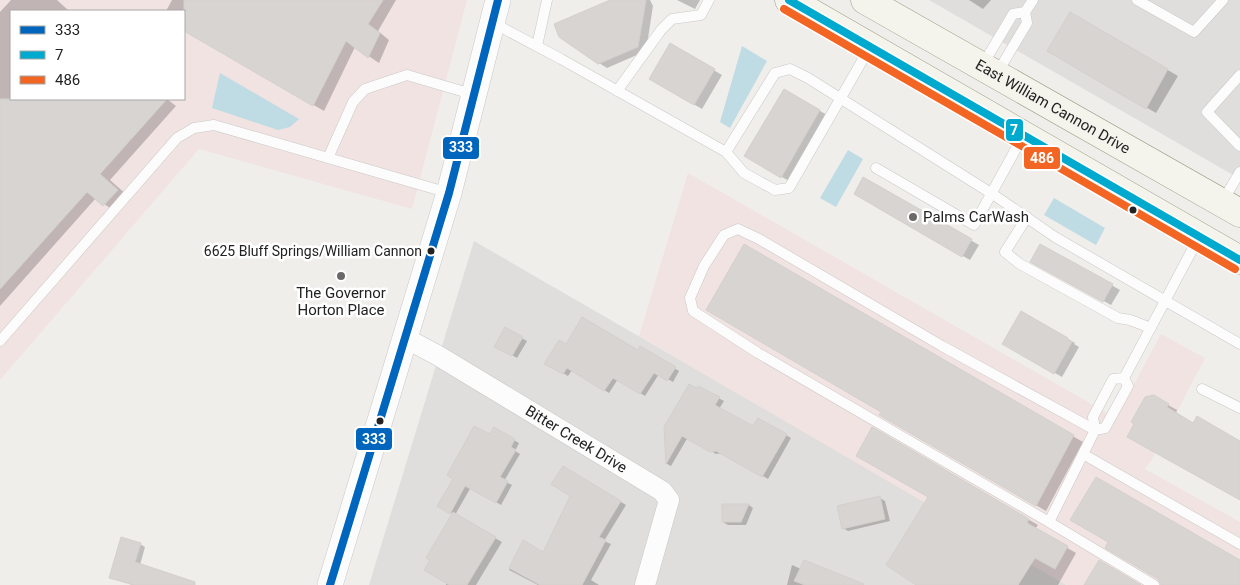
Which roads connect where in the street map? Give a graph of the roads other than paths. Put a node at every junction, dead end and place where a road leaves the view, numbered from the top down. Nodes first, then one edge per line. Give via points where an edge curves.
1 (547, 0) edge
2 (709, 0) edge
3 (789, 0) edge
4 (865, 0) edge
5 (1033, 0) edge
6 (1137, 0) edge
7 (1223, 0) edge
8 (495, 11) edge
9 (1025, 12) junction
10 (537, 46) junction
11 (870, 46) junction
12 (989, 71) junction
13 (1240, 75) edge
14 (617, 91) junction
15 (475, 96) junction
16 (841, 99) junction
17 (1024, 135) junction
18 (1240, 146) edge
19 (726, 152) junction
20 (328, 158) junction
21 (876, 168) dead end
22 (1240, 172) edge
23 (449, 193) junction
24 (991, 193) junction
25 (1231, 208) edge
26 (1027, 217) junction
27 (1200, 236) junction
28 (1240, 260) edge
29 (1166, 301) junction
30 (1151, 328) junction
31 (405, 338) junction
32 (0, 341) edge
33 (1240, 344) edge
34 (1124, 378) junction
35 (1202, 390) dead end
36 (1240, 408) edge
37 (1095, 430) junction
38 (1083, 454) junction
39 (1049, 522) junction
40 (1240, 544) edge
41 (330, 585) edge
42 (645, 585) edge
43 (1154, 585) edge

1 - 10 lane
2 - 14 lane via 701,15 672,19
3 - 11 main road
4 - 12 main road, East William Cannon Drive
5 - 9 lane
6 - 7 lane via 1194,32
8 - 10 lane
8 - 15 street
9 - 12 lane via 1027,23
9 - 12 lane via 1014,14
10 - 14 lane
11 - 16 lane
11 - 17 main road
12 - 25 main road, East William Cannon Drive
13 - 18 lane via 1207,112
14 - 19 lane
15 - 20 lane via 408,76 365,89 353,102
15 - 23 street
16 - 19 lane via 790,69 775,74
16 - 19 lane via 789,188 775,190 744,173
16 - 24 lane
17 - 24 lane
17 - 27 main road
20 - 23 lane
20 - 32 lane via 214,125 194,128 177,138
21 - 24 lane via 974,225
22 - 25 lane
23 - 31 street
24 - 26 lane
25 - 27 main road
26 - 29 lane
26 - 30 lane via 1005,252 1020,264 1118,318
27 - 28 main road
27 - 29 lane
29 - 30 lane
29 - 33 lane
30 - 34 lane
31 - 41 street
31 - 42 street, Bitter Creek Drive via 662,491 669,500
34 - 37 lane via 1128,386 1105,428
34 - 37 lane via 1113,380 1092,417
35 - 36 lane
37 - 38 lane
37 - 39 lane via 738,229 724,235 704,266 690,298 693,311 758,353
38 - 39 lane
38 - 40 lane
39 - 43 lane

